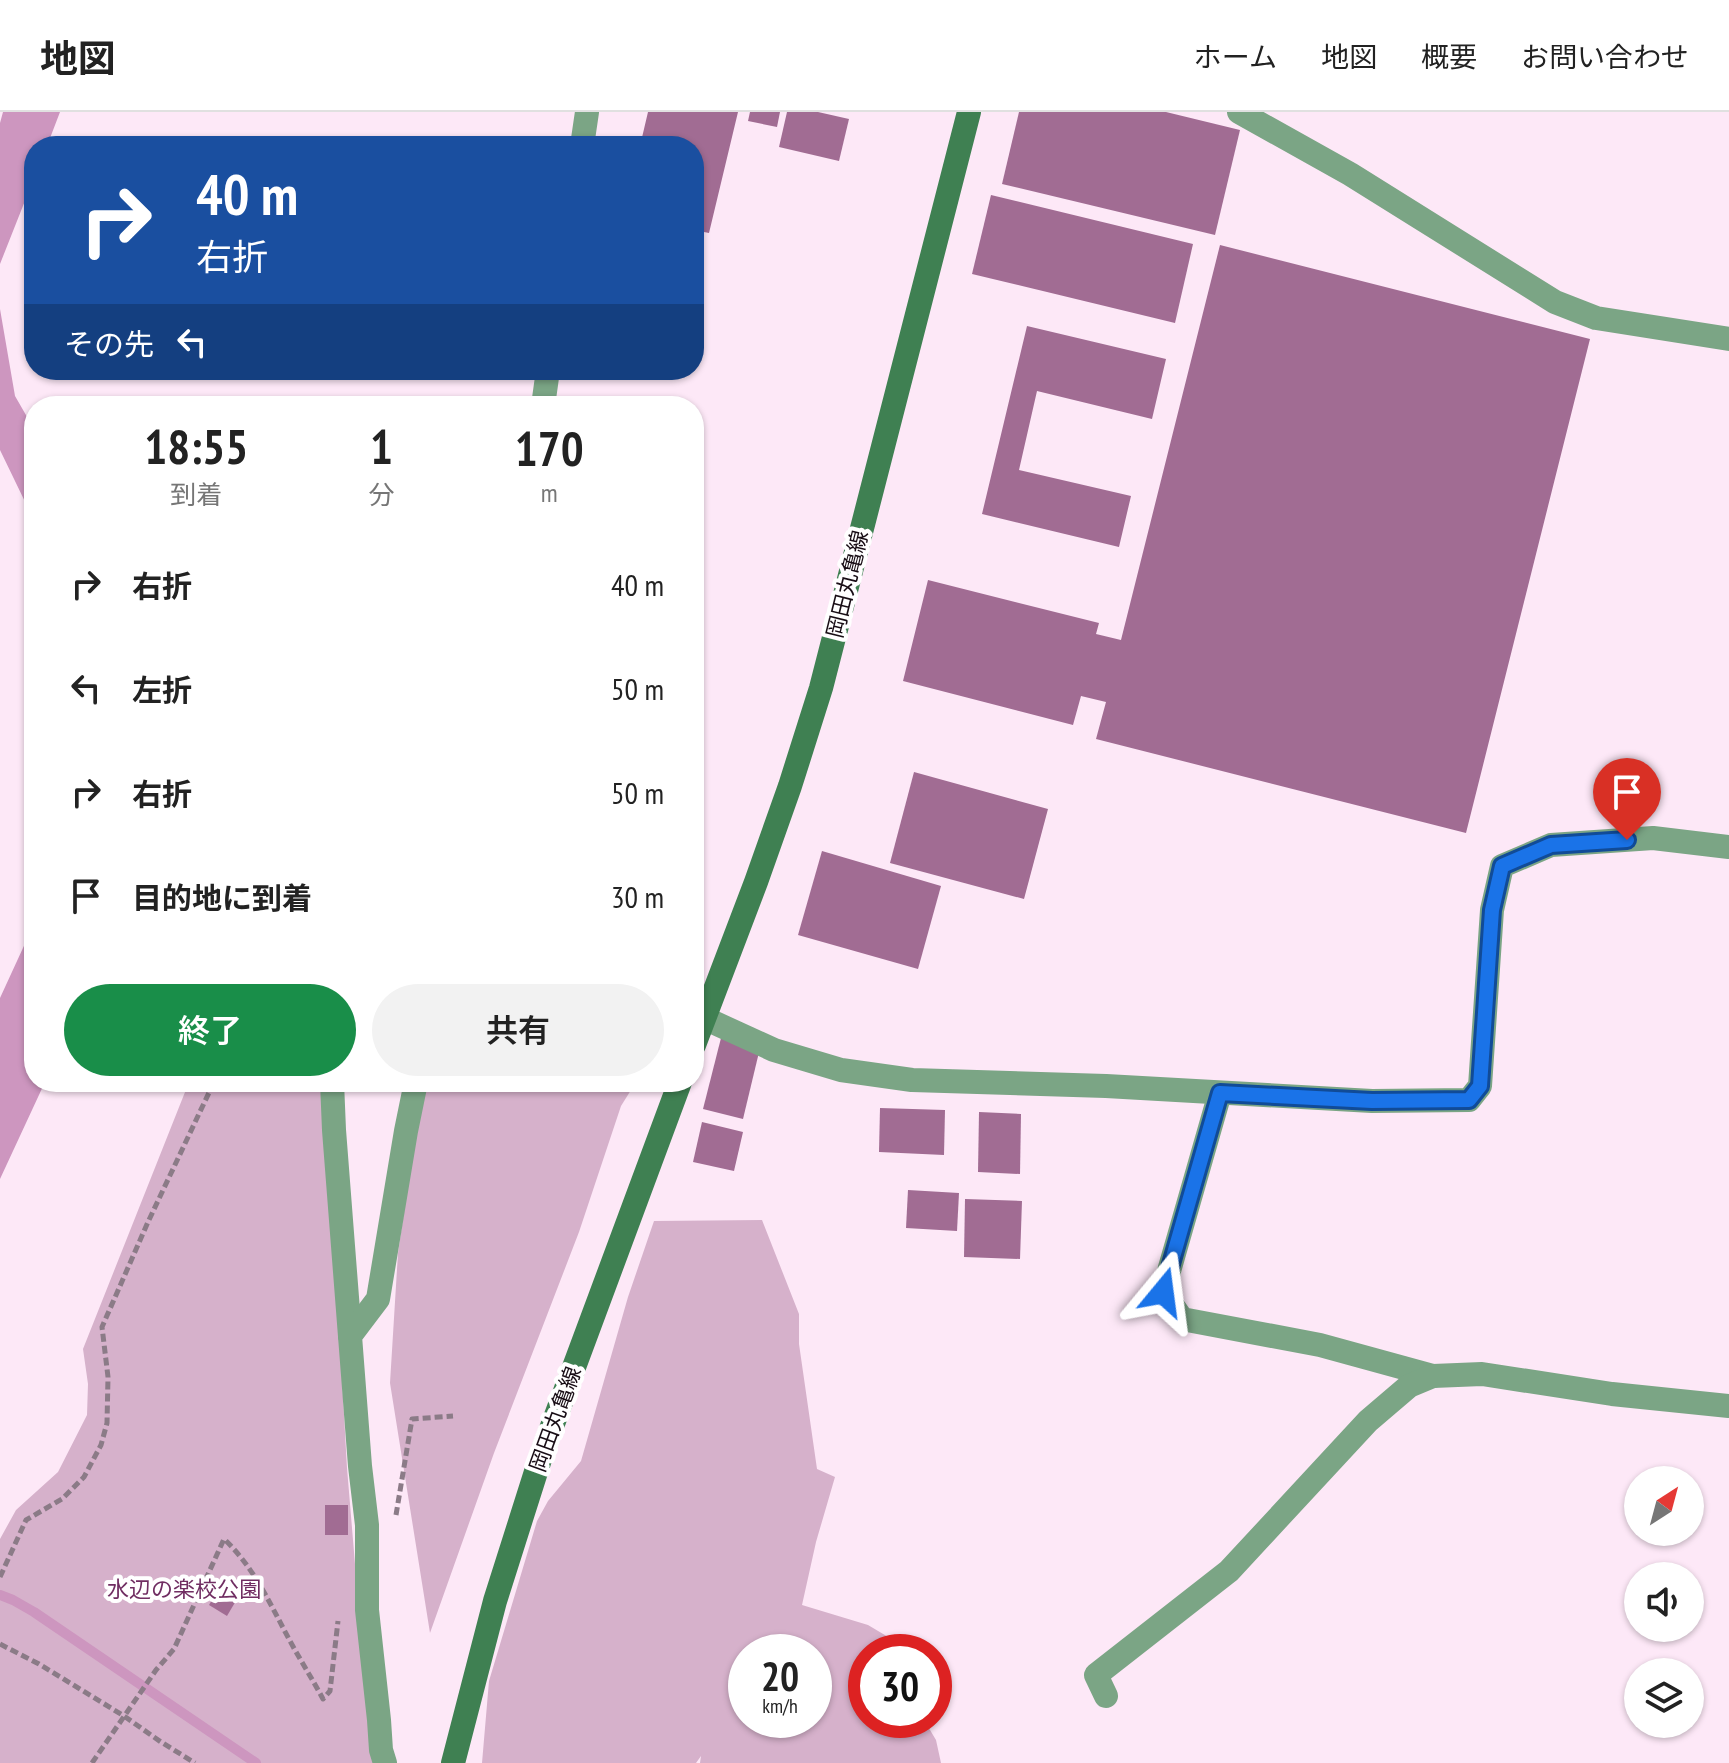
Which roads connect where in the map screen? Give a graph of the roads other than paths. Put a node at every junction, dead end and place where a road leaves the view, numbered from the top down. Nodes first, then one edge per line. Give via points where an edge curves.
1 (587, 112) edge
2 (969, 112) edge
3 (1239, 112) edge
4 (583, 136) edge
5 (1729, 339) edge
6 (1729, 847) edge
7 (704, 1018) joint
8 (332, 1092) edge
9 (414, 1092) edge
10 (676, 1092) edge
11 (1220, 1093) junction
12 (350, 1336) junction
13 (1433, 1376) junction
14 (1729, 1406) edge
15 (1106, 1696) dead end
16 (385, 1763) edge
17 (453, 1763) edge

1 - 4 street
2 - 7 main road, 岡田丸亀線 via 821,688
3 - 5 street via 1350,174 1555,302 1596,318
6 - 11 street via 1653,838 1551,845 1502,866 1492,910 1480,1086 1469,1100
7 - 11 street via 774,1050 841,1070 912,1080
8 - 12 street
9 - 12 street via 378,1299
10 - 17 main road, 岡田丸亀線 via 541,1456 495,1601
11 - 13 street via 1163,1292 1182,1319 1320,1345
12 - 16 street via 367,1525 367,1610
13 - 14 street via 1482,1374
13 - 15 street via 1409,1386 1368,1421 1229,1571 1096,1675

